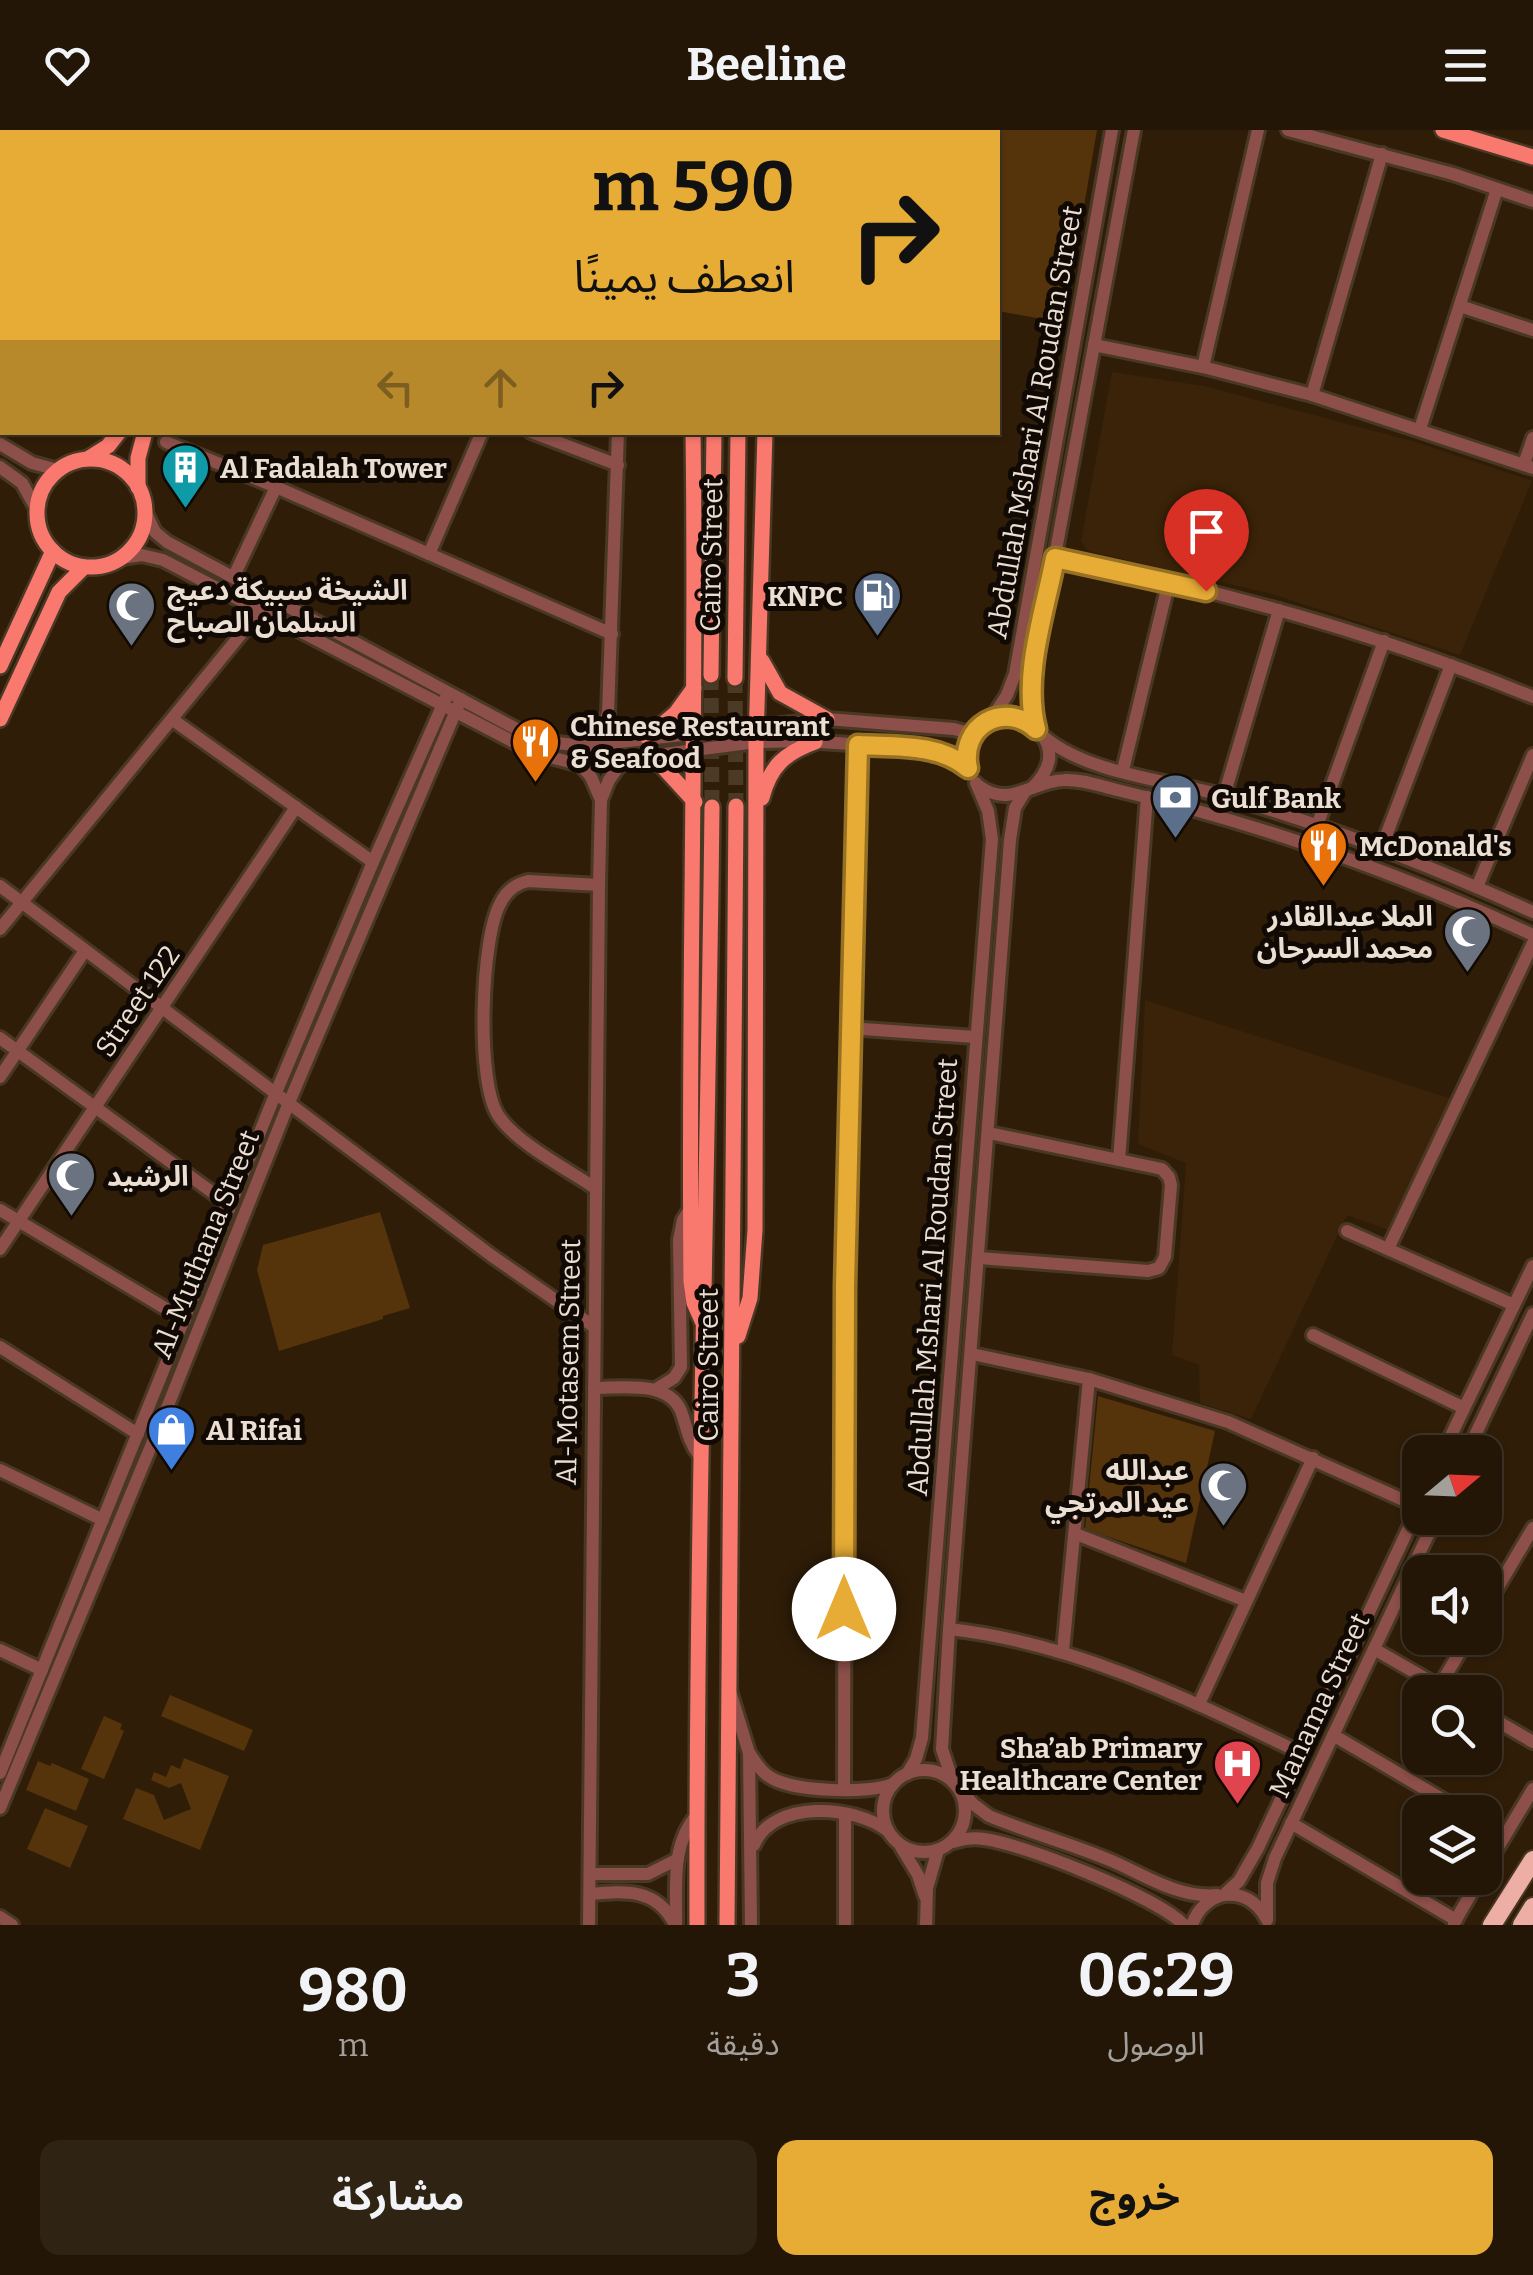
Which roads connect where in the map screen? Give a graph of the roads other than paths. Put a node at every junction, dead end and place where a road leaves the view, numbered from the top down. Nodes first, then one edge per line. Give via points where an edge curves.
1 (1134, 130) edge
2 (1258, 130) edge
3 (1288, 130) edge
4 (1443, 130) edge
5 (1111, 135) edge
6 (1129, 148) junction
7 (1382, 154) junction
8 (1533, 156) edge
9 (1497, 189) junction
10 (1533, 201) edge
11 (1460, 306) junction
12 (1533, 330) edge
13 (1094, 345) junction
14 (1203, 367) junction
15 (1312, 395) junction
16 (1420, 429) junction
17 (116, 435) edge
18 (144, 435) edge
19 (481, 435) edge
20 (539, 435) edge
21 (618, 435) edge
22 (693, 435) edge
23 (714, 435) edge
24 (738, 435) edge
25 (765, 435) edge
26 (1533, 438) edge
27 (166, 442) dead end
28 (0, 444) edge
29 (90, 458) junction
30 (618, 466) junction
31 (1528, 466) edge
32 (0, 467) edge
33 (58, 470) junction
34 (1053, 470) junction
35 (1070, 473) junction
36 (138, 487) junction
37 (276, 487) junction
38 (37, 510) junction
39 (145, 512) junction
40 (53, 552) junction
41 (429, 554) junction
42 (121, 558) junction
43 (1055, 558) junction
44 (84, 566) junction
45 (234, 576) junction
46 (1170, 582) junction
47 (1279, 610) junction
48 (260, 611) junction
49 (612, 634) junction
50 (12, 640) junction
51 (1384, 642) junction
52 (759, 653) junction
53 (30, 655) junction
54 (1451, 665) junction
55 (0, 666) edge
56 (1016, 667) junction
57 (1033, 674) junction
58 (710, 675) tunnel mouth
59 (735, 678) tunnel mouth
60 (694, 688) junction
61 (1533, 697) edge
62 (452, 702) junction
63 (608, 706) junction
64 (992, 718) junction
65 (0, 719) edge
66 (827, 719) junction
67 (173, 720) junction
68 (931, 728) junction
69 (694, 731) junction
70 (1038, 731) junction
71 (972, 734) junction
72 (756, 735) junction
73 (647, 737) junction
74 (625, 740) junction
75 (815, 742) junction
76 (858, 745) junction
77 (583, 746) junction
78 (930, 749) junction
79 (694, 750) junction
80 (652, 755) junction
81 (1533, 755) edge
82 (624, 759) junction
83 (1086, 760) junction
84 (581, 765) junction
85 (968, 768) junction
86 (1123, 770) junction
87 (1083, 782) junction
88 (976, 783) junction
89 (1028, 790) junction
90 (1224, 796) junction
91 (1147, 797) junction
92 (601, 800) junction
93 (694, 802) junction
94 (736, 806) tunnel mouth
95 (712, 807) tunnel mouth
96 (296, 808) junction
97 (757, 816) junction
98 (1316, 826) junction
99 (992, 839) junction
100 (1010, 840) junction
101 (1381, 849) junction
102 (372, 862) junction
103 (598, 884) junction
104 (0, 886) edge
105 (1477, 887) junction
106 (21, 903) junction
107 (1533, 912) edge
108 (0, 929) edge
109 (1533, 939) edge
110 (983, 948) junction
111 (84, 952) junction
112 (1002, 954) junction
113 (981, 976) junction
114 (1000, 980) junction
115 (162, 1010) junction
116 (849, 1028) junction
117 (976, 1037) junction
118 (0, 1038) edge
119 (17, 1050) junction
120 (0, 1077) edge
121 (275, 1095) junction
122 (288, 1104) junction
123 (97, 1106) junction
124 (989, 1134) junction
125 (1119, 1160) junction
126 (595, 1188) junction
127 (690, 1209) junction
128 (0, 1210) edge
129 (229, 1210) junction
130 (18, 1221) junction
131 (1347, 1231) dead end
132 (0, 1249) edge
133 (1388, 1249) junction
134 (980, 1258) junction
135 (1533, 1266) edge
136 (1514, 1304) junction
137 (1533, 1314) edge
138 (185, 1320) junction
139 (593, 1326) junction
140 (705, 1328) junction
141 (1313, 1335) dead end
142 (1497, 1338) junction
143 (734, 1346) junction
144 (0, 1347) edge
145 (1515, 1350) junction
146 (972, 1354) junction
147 (1482, 1372) junction
148 (1089, 1379) junction
149 (1501, 1382) junction
150 (594, 1388) junction
151 (656, 1389) junction
152 (1464, 1408) junction
153 (138, 1434) junction
154 (1451, 1435) edge
155 (1475, 1435) edge
156 (699, 1455) junction
157 (1312, 1458) junction
158 (943, 1469) junction
159 (0, 1470) edge
160 (960, 1477) junction
161 (1402, 1498) edge
162 (940, 1512) junction
163 (958, 1514) junction
164 (103, 1520) junction
165 (1533, 1528) edge
166 (1076, 1534) junction
167 (1405, 1535) edge
168 (1392, 1562) junction
169 (1402, 1572) edge
170 (1502, 1580) edge
171 (1402, 1588) edge
172 (1379, 1590) junction
173 (1246, 1600) junction
174 (1396, 1600) junction
175 (949, 1629) junction
176 (1374, 1649) junction
177 (0, 1650) edge
178 (1064, 1651) junction
179 (42, 1670) junction
180 (1418, 1675) edge
181 (730, 1690) junction
182 (1198, 1704) junction
183 (1502, 1724) edge
184 (923, 1729) junction
185 (942, 1733) junction
186 (1332, 1735) junction
187 (1533, 1742) edge
188 (749, 1752) junction
189 (1301, 1753) junction
190 (0, 1774) edge
191 (906, 1774) junction
192 (893, 1784) junction
193 (956, 1785) junction
194 (806, 1786) junction
195 (844, 1789) junction
196 (1533, 1789) edge
197 (1435, 1795) edge
198 (0, 1808) edge
199 (802, 1811) junction
200 (845, 1814) junction
201 (696, 1816) junction
202 (1007, 1823) junction
203 (1291, 1823) junction
204 (888, 1831) junction
205 (1504, 1836) joint
206 (1502, 1839) edge
207 (952, 1842) junction
208 (999, 1843) junction
209 (899, 1844) junction
210 (1258, 1848) junction
211 (938, 1850) junction
212 (751, 1857) junction
213 (1275, 1858) junction
214 (678, 1859) junction
215 (1533, 1860) edge
216 (590, 1874) junction
217 (1168, 1886) junction
218 (590, 1894) junction
219 (1222, 1894) junction
220 (1470, 1895) edge
221 (926, 1903) junction
222 (1533, 1907) edge
223 (1160, 1908) junction
224 (0, 1918) edge
225 (728, 1922) edge
226 (1267, 1922) edge
227 (1454, 1922) edge
228 (12, 1925) edge
229 (589, 1925) edge
230 (676, 1925) edge
231 (697, 1925) edge
232 (752, 1925) edge
233 (844, 1925) edge
234 (926, 1925) edge
235 (1184, 1925) edge
236 (1192, 1925) edge
237 (1492, 1925) edge
238 (1522, 1925) edge

1 - 6 street, Abdullah Mshari Al Roudan Street
2 - 14 street
3 - 7 street
4 - 8 main road
5 - 6 street
5 - 34 street, Abdullah Mshari Al Roudan Street
6 - 13 street, Abdullah Mshari Al Roudan Street
7 - 9 street
7 - 15 street
9 - 10 street
9 - 11 street
11 - 12 street
11 - 16 street
13 - 14 street
13 - 35 street, Abdullah Mshari Al Roudan Street
14 - 15 street
15 - 16 street
16 - 31 street
17 - 29 main road
18 - 36 main road
19 - 41 street
20 - 30 street
21 - 30 street
22 - 60 main road
23 - 58 main road, Cairo Street
24 - 59 main road, Cairo Street
25 - 52 main road
26 - 31 street
27 - 37 street
28 - 33 street
29 - 33 main road
29 - 36 main road via 118,466
30 - 49 street
32 - 38 street via 26,488
33 - 38 main road via 41,490
34 - 35 street via 1059,480
34 - 56 street, Abdullah Mshari Al Roudan Street
35 - 43 street, Abdullah Mshari Al Roudan Street
36 - 39 main road
37 - 41 street
37 - 45 street
38 - 40 main road via 40,532
39 - 42 main road via 141,532
39 - 45 street via 162,540
40 - 44 main road
40 - 50 main road
41 - 49 street
42 - 44 main road
42 - 48 street via 156,558
43 - 46 street
43 - 57 street, Abdullah Mshari Al Roudan Street
44 - 53 main road via 59,592
45 - 62 street
46 - 47 street
46 - 86 street
47 - 51 street
47 - 90 street
48 - 62 street
48 - 67 street
49 - 63 street
50 - 53 main road via 28,636
50 - 55 main road
51 - 54 street
51 - 98 street
52 - 66 main road via 780,694
52 - 72 main road
53 - 65 main road
54 - 61 street
54 - 101 street
56 - 57 street via 1022,677
56 - 64 street, Abdullah Mshari Al Roudan Street
57 - 70 street, Abdullah Mshari Al Roudan Street
60 - 69 main road
60 - 73 main road via 676,714
62 - 77 street via 538,741
62 - 84 street via 544,757
62 - 102 street, Al-Muthana Street
62 - 122 street, Al-Muthana Street
63 - 74 street
63 - 77 street via 603,726
64 - 70 street via 1016,716
64 - 71 street
66 - 68 street
66 - 72 street
67 - 96 street
67 - 106 street
68 - 71 street
68 - 78 street
69 - 72 street
69 - 73 street
69 - 79 main road
70 - 83 street
70 - 89 street via 1047,757
71 - 85 street
72 - 75 street
72 - 79 street
72 - 97 main road
73 - 74 street
74 - 77 street
75 - 76 street
75 - 97 main road via 774,766
76 - 78 street
76 - 116 street
78 - 85 street
79 - 80 street
79 - 93 main road
80 - 82 street
80 - 93 main road
81 - 105 street
82 - 84 street
82 - 92 street, Al-Motasem Street
83 - 86 street
83 - 87 street via 1073,769
84 - 92 street
85 - 88 street
86 - 90 street
87 - 89 street via 1059,780
87 - 91 street
88 - 89 street via 998,796
88 - 99 street, Abdullah Mshari Al Roudan Street
89 - 100 street, Abdullah Mshari Al Roudan Street via 1015,808
90 - 98 street
91 - 109 street via 1360,863 1444,894
91 - 125 street
92 - 103 street, Al-Motasem Street
93 - 127 main road
94 - 143 main road, Cairo Street
95 - 140 main road, Cairo Street
96 - 102 street
96 - 115 street, Street 122
97 - 143 main road via 754,1260
98 - 101 street
99 - 100 street via 1001,833
99 - 110 street, Abdullah Mshari Al Roudan Street
100 - 112 street, Abdullah Mshari Al Roudan Street
101 - 105 street
102 - 121 street, Al-Muthana Street
103 - 126 street, Al-Motasem Street
103 - 126 street via 534,880 513,886 496,913 485,982 488,1089 496,1113
104 - 106 street
105 - 107 street
106 - 108 street
106 - 111 street
109 - 133 street
110 - 112 street via 988,955
110 - 113 street, Abdullah Mshari Al Roudan Street
111 - 115 street
111 - 119 street
112 - 114 street, Abdullah Mshari Al Roudan Street
113 - 114 street via 988,972
113 - 117 street, Abdullah Mshari Al Roudan Street
114 - 124 street, Abdullah Mshari Al Roudan Street
115 - 121 street
115 - 123 street, Street 122
116 - 117 street
116 - 195 street
117 - 158 street, Abdullah Mshari Al Roudan Street
118 - 119 street
119 - 120 street
119 - 123 street
121 - 122 street
121 - 129 street, Al-Muthana Street
122 - 139 street
122 - 198 street, Al-Muthana Street
123 - 129 street
123 - 130 street, Street 122
124 - 125 street
124 - 134 street, Abdullah Mshari Al Roudan Street
125 - 134 street via 1162,1169 1170,1180 1165,1257 1158,1268
126 - 139 street, Al-Motasem Street
127 - 140 main road via 692,1292
127 - 151 street via 679,1240 681,1367
128 - 130 street
129 - 138 street, Al-Muthana Street
130 - 132 street, Street 122
130 - 138 street
131 - 133 street
133 - 136 street
134 - 146 street, Abdullah Mshari Al Roudan Street
135 - 136 street
136 - 142 street
137 - 145 street
138 - 153 street, Al-Muthana Street
139 - 150 street, Al-Motasem Street
140 - 156 main road, Cairo Street
141 - 152 street
142 - 145 street via 1506,1352
142 - 147 street
143 - 181 main road, Cairo Street
144 - 153 street
145 - 149 street
146 - 148 street
146 - 160 street, Abdullah Mshari Al Roudan Street
147 - 149 street via 1498,1373
147 - 152 street
148 - 157 street via 1228,1422
148 - 166 street
149 - 155 street
150 - 151 street
150 - 216 street, Al-Motasem Street
151 - 156 street via 679,1406
152 - 154 street
153 - 164 street, Al-Muthana Street
156 - 201 main road, Cairo Street
157 - 161 street
157 - 173 street
158 - 160 street via 949,1486
158 - 162 street, Abdullah Mshari Al Roudan Street
159 - 164 street
160 - 163 street, Abdullah Mshari Al Roudan Street
162 - 163 street via 952,1503
162 - 184 street, Abdullah Mshari Al Roudan Street
163 - 175 street, Abdullah Mshari Al Roudan Street
164 - 179 street, Al-Muthana Street
165 - 170 street
166 - 173 street
166 - 178 street
167 - 168 street, Manama Street
168 - 169 street
168 - 172 street, Manama Street
171 - 174 street, Manama Street
172 - 174 street via 1392,1587
172 - 189 street, Manama Street
173 - 182 street
174 - 176 street, Manama Street
175 - 178 street
175 - 185 street, Abdullah Mshari Al Roudan Street
176 - 180 street
176 - 186 street, Manama Street
177 - 179 street
178 - 182 street
179 - 190 street, Al-Muthana Street
181 - 188 street
181 - 225 main road, Cairo Street
182 - 189 street
183 - 187 street
184 - 185 street via 931,1741
184 - 191 street, Abdullah Mshari Al Roudan Street
185 - 193 street, Abdullah Mshari Al Roudan Street via 943,1757
186 - 197 street
186 - 203 street, Manama Street
188 - 194 street via 772,1779
188 - 212 street
189 - 210 street, Manama Street
191 - 192 street
191 - 193 street via 931,1770
192 - 195 street
192 - 204 street via 883,1806
193 - 202 street via 983,1812
193 - 207 street via 966,1816
194 - 195 street
194 - 199 street via 798,1798
196 - 205 street
199 - 200 street
199 - 212 street via 768,1824
200 - 204 street via 869,1818
200 - 233 street
201 - 214 street
201 - 231 main road, Cairo Street
202 - 208 street via 998,1830
202 - 217 street
203 - 213 street, Manama Street
203 - 227 street
204 - 209 street
205 - 206 street
207 - 208 street
207 - 211 street
208 - 223 street via 1092,1875
209 - 211 street via 922,1853
209 - 221 street
210 - 213 street via 1263,1858
210 - 219 street, Manama Street via 1239,1881
211 - 221 street
212 - 232 street
213 - 226 street, Manama Street
214 - 216 street via 648,1874
214 - 230 street
215 - 237 highway
216 - 218 street, Al-Motasem Street
217 - 219 street
217 - 223 street via 1169,1898
218 - 229 street, Al-Motasem Street
218 - 230 street via 642,1894 663,1906
219 - 226 street via 1251,1900
219 - 236 street, Manama Street via 1197,1912
220 - 227 street
221 - 234 street
222 - 238 highway
223 - 235 street
224 - 228 street

